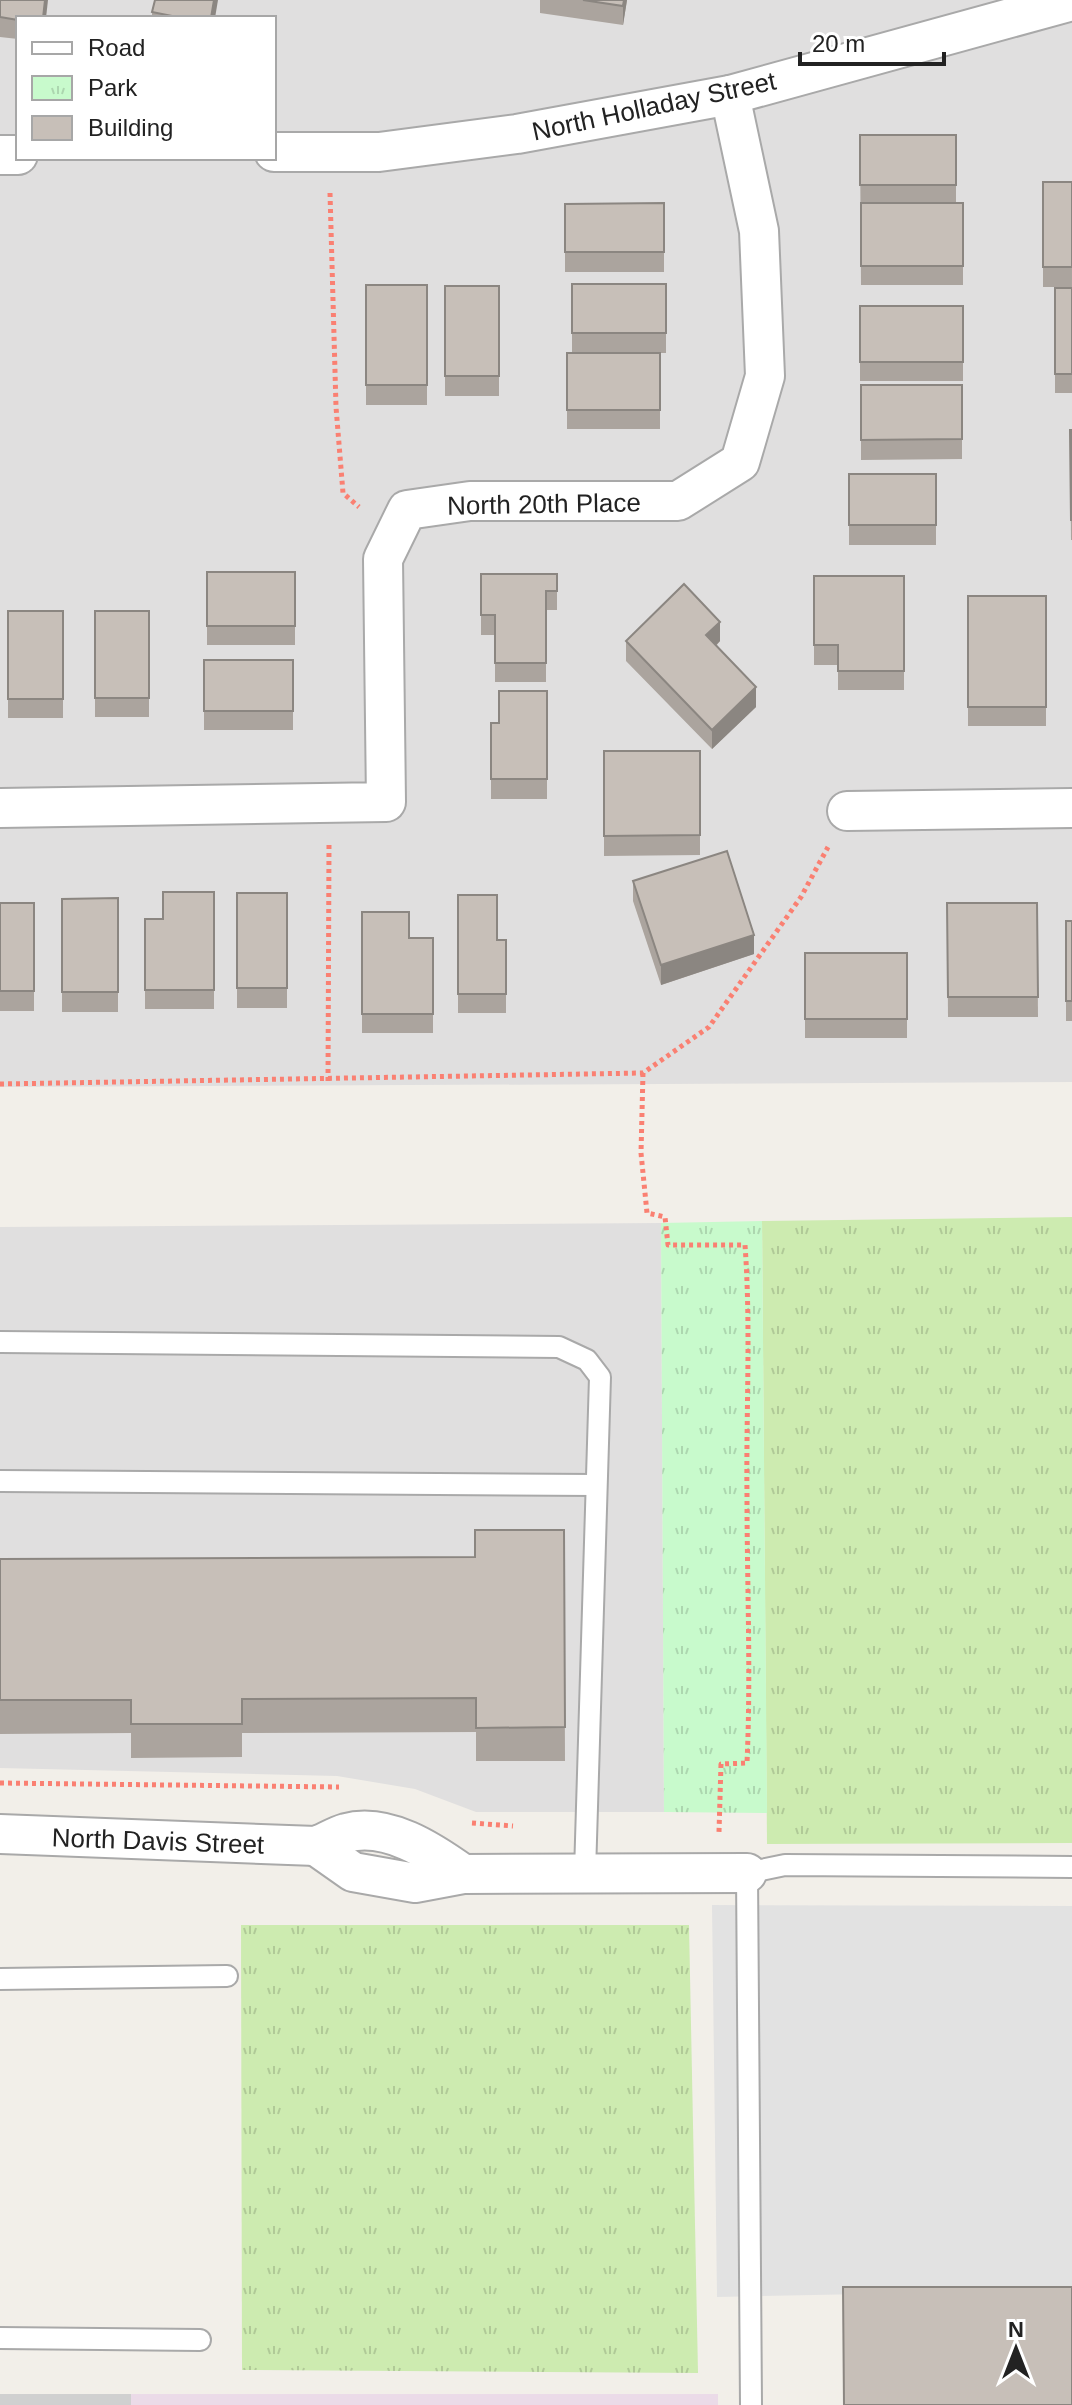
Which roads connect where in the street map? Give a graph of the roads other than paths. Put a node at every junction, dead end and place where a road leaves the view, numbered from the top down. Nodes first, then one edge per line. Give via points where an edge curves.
1 (1072, 1) edge
2 (730, 95) junction
3 (276, 152) edge
4 (0, 808) edge
5 (1072, 808) edge
6 (847, 811) road end
7 (0, 1342) edge
8 (0, 1481) edge
9 (596, 1485) junction
10 (0, 1834) edge
11 (1072, 1867) edge
12 (585, 1873) junction
13 (732, 1873) junction
14 (227, 1976) dead end
15 (0, 1979) edge
16 (0, 2338) edge
17 (200, 2340) dead end
18 (751, 2405) edge

1 - 2 street, North Holladay Street
2 - 3 street, North Holladay Street via 517,134 379,152
2 - 4 street, North 20th Place via 759,231 765,376 740,462 678,501 470,501 407,510 383,559 386,802
5 - 6 street
7 - 9 lane via 559,1347 587,1360 600,1377
8 - 9 lane
9 - 12 lane
10 - 12 street, North Davis Street via 316,1846 353,1872 415,1883 463,1874
11 - 13 lane via 785,1865
12 - 13 street, North Davis Street
13 - 18 lane
14 - 15 lane
16 - 17 lane

